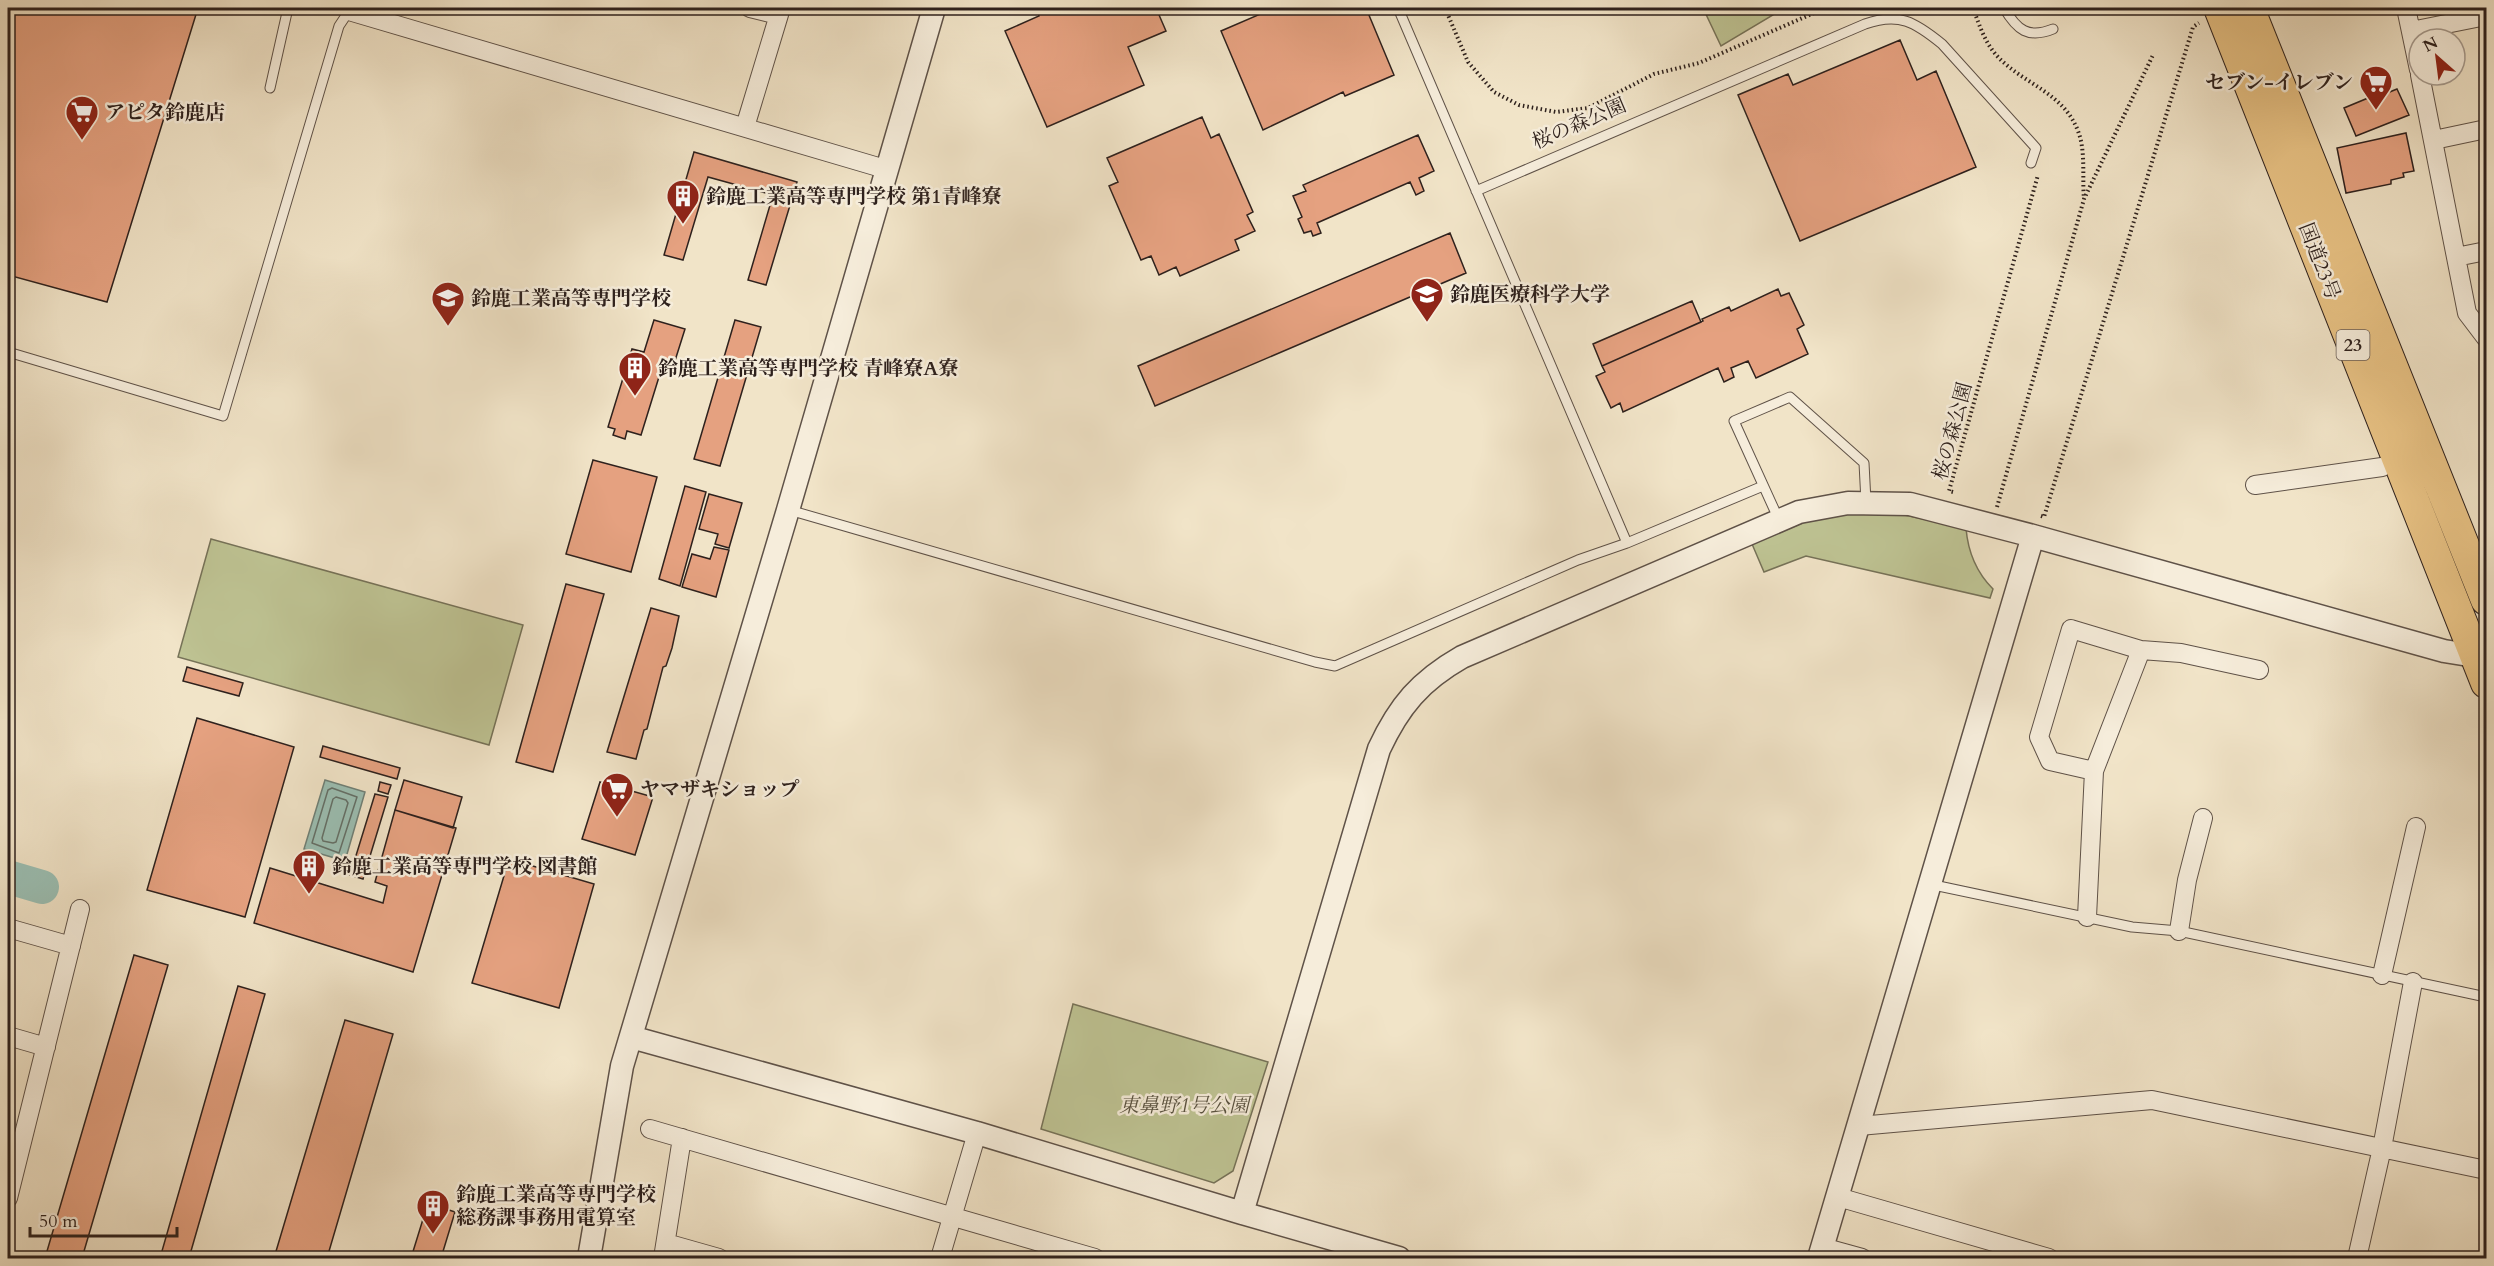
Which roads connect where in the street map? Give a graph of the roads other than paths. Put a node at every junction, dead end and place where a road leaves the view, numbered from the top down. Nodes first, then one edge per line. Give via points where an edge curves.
1 (288, 8) edge
2 (750, 8) edge
3 (934, 8) edge
4 (1398, 8) edge
5 (2004, 8) edge
6 (2249, 8) edge
7 (2406, 8) edge
8 (344, 9) edge
9 (779, 11) edge
10 (2209, 11) edge
11 (2487, 16) edge
12 (2410, 27) edge
13 (2431, 27) edge
14 (2053, 29) dead end
15 (2423, 87) edge
16 (270, 88) dead end
17 (745, 127) junction
18 (2487, 129) edge
19 (2434, 140) junction
20 (2031, 163) dead end
21 (885, 170) junction
22 (1476, 191) junction
23 (2487, 251) edge
24 (2456, 257) junction
25 (2487, 338) edge
26 (8, 352) edge
27 (2382, 467) dead end
28 (2255, 485) dead end
29 (1763, 486) junction
30 (1866, 502) junction
31 (788, 510) junction
32 (1779, 520) junction
33 (2034, 526) junction
34 (1627, 543) junction
35 (2487, 600) edge
36 (2142, 650) junction
37 (2483, 663) edge
38 (2259, 670) dead end
39 (2094, 771) junction
40 (2203, 818) dead end
41 (2416, 827) dead end
42 (1929, 884) junction
43 (80, 909) dead end
44 (2087, 917) junction
45 (8, 928) edge
46 (2179, 931) junction
47 (71, 946) junction
48 (2382, 975) junction
49 (2413, 982) junction
50 (2487, 997) edge
51 (8, 1036) edge
52 (631, 1037) junction
53 (46, 1047) junction
54 (1859, 1126) junction
55 (650, 1129) dead end
56 (977, 1133) junction
57 (682, 1138) junction
58 (15, 1142) edge
59 (2382, 1148) junction
60 (2487, 1170) edge
61 (1838, 1197) junction
62 (8, 1198) edge
63 (1242, 1213) junction
64 (953, 1216) junction
65 (665, 1251) edge
66 (1821, 1253) edge
67 (589, 1258) edge
68 (719, 1258) edge
69 (940, 1258) edge
70 (1095, 1258) edge
71 (1399, 1258) edge
72 (1862, 1258) edge
73 (2049, 1258) edge
74 (2357, 1258) edge

1 - 16 lane
2 - 9 street
3 - 21 street
4 - 22 lane
5 - 14 lane via 2020,29 2042,33
6 - 35 highway, 国道23号 / 23
7 - 12 street
8 - 17 street
8 - 26 lane via 223,417
9 - 17 street
10 - 37 highway, 国道23号 / 23 via 2262,113
11 - 13 street
15 - 19 street
17 - 21 street
18 - 19 street
19 - 24 street
20 - 22 lane via 2036,148 1942,44 1925,30 1893,17 1865,24
21 - 31 street
22 - 34 lane
23 - 24 street
24 - 25 street via 2467,313
27 - 28 street
29 - 30 lane via 1734,421 1790,397 1864,463
29 - 32 lane
29 - 34 lane
30 - 32 street via 1814,508
30 - 33 street via 1910,504
31 - 34 lane via 1335,666 1578,560
31 - 52 street
32 - 63 street via 1462,657 1426,680 1405,703 1379,749
33 - 37 street
33 - 42 street
36 - 38 street via 2181,653
36 - 39 street
36 - 39 street via 2071,629 2039,737 2050,761
39 - 44 street
40 - 46 street
41 - 48 street
42 - 44 lane
42 - 54 street
43 - 47 street
44 - 46 lane via 2132,927
45 - 47 street
46 - 48 lane
47 - 53 street
48 - 49 lane
49 - 50 lane
49 - 59 street
51 - 53 street
52 - 56 street
52 - 67 street via 612,1118
53 - 58 street
54 - 59 street via 2152,1100
54 - 61 street
55 - 57 street
56 - 63 street
56 - 64 street
57 - 64 street
57 - 65 street
58 - 62 street
59 - 60 street
59 - 74 street
61 - 66 street
61 - 73 street
63 - 71 street
64 - 69 street
64 - 70 street
65 - 68 street
66 - 72 street

